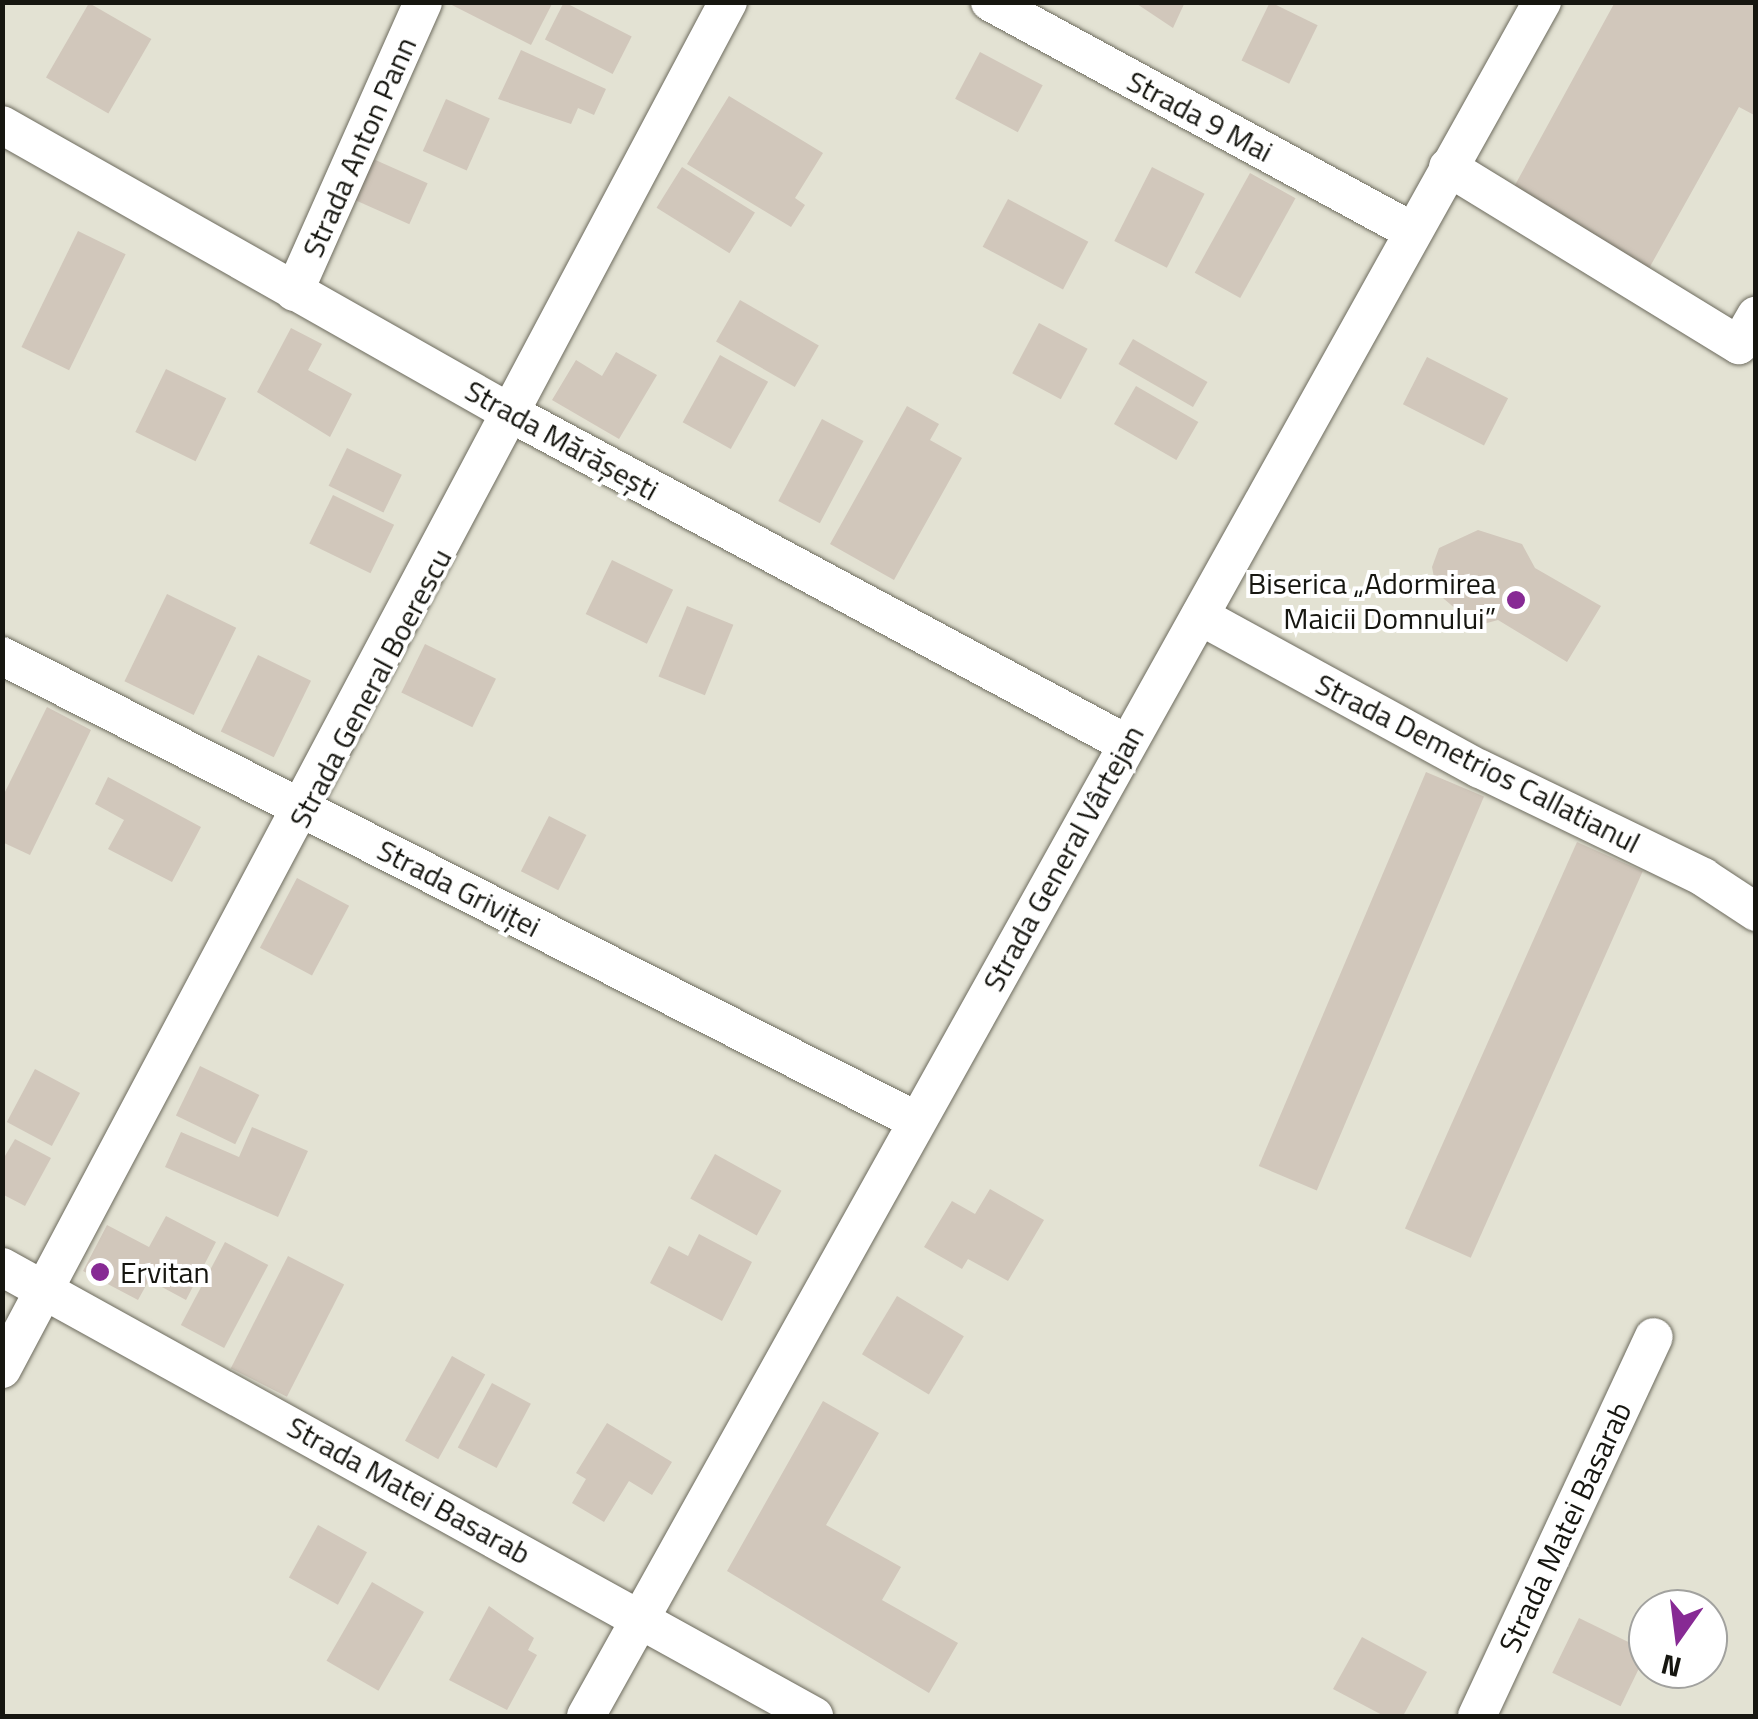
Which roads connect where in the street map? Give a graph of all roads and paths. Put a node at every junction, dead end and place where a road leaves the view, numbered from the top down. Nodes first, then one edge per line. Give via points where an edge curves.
1 (423, 2) edge
2 (728, 2) edge
3 (990, 2) edge
4 (1542, 2) edge
5 (2, 125) edge
6 (1448, 167) junction
7 (1410, 230) junction
8 (294, 292) junction
9 (1756, 315) edge
10 (514, 415) junction
11 (1200, 616) junction
12 (2, 656) edge
13 (1127, 744) junction
14 (306, 810) junction
15 (1756, 912) edge
16 (915, 1120) junction
17 (2, 1266) edge
18 (46, 1290) junction
19 (1654, 1336) dead end
20 (2, 1369) edge
21 (642, 1618) junction
22 (586, 1716) edge
23 (814, 1716) edge
24 (1476, 1716) edge

1 - 8 street, Strada Anton Pann
2 - 10 street, Strada General Boerescu
3 - 7 street, Strada 9 Mai
4 - 6 street, Strada General Vârtejan
5 - 8 street, Strada Mărășești
6 - 7 street, Strada General Vârtejan
6 - 9 street via 1738,345
7 - 11 street, Strada General Vârtejan
8 - 10 street, Strada Mărășești
10 - 13 street, Strada Mărășești
10 - 14 street, Strada General Boerescu
11 - 13 street, Strada General Vârtejan
11 - 15 street, Strada Demetrios Callatianul via 1480,769 1704,877
12 - 14 street, Strada Griviței
13 - 16 street, Strada General Vârtejan
14 - 16 street, Strada Griviței
14 - 18 street, Strada General Boerescu
16 - 21 street, Strada General Vârtejan
17 - 18 street, Strada Matei Basarab
18 - 20 street, Strada General Boerescu
18 - 21 street, Strada Matei Basarab
19 - 24 street, Strada Matei Basarab
21 - 22 street, Strada General Vârtejan
21 - 23 street, Strada Matei Basarab

